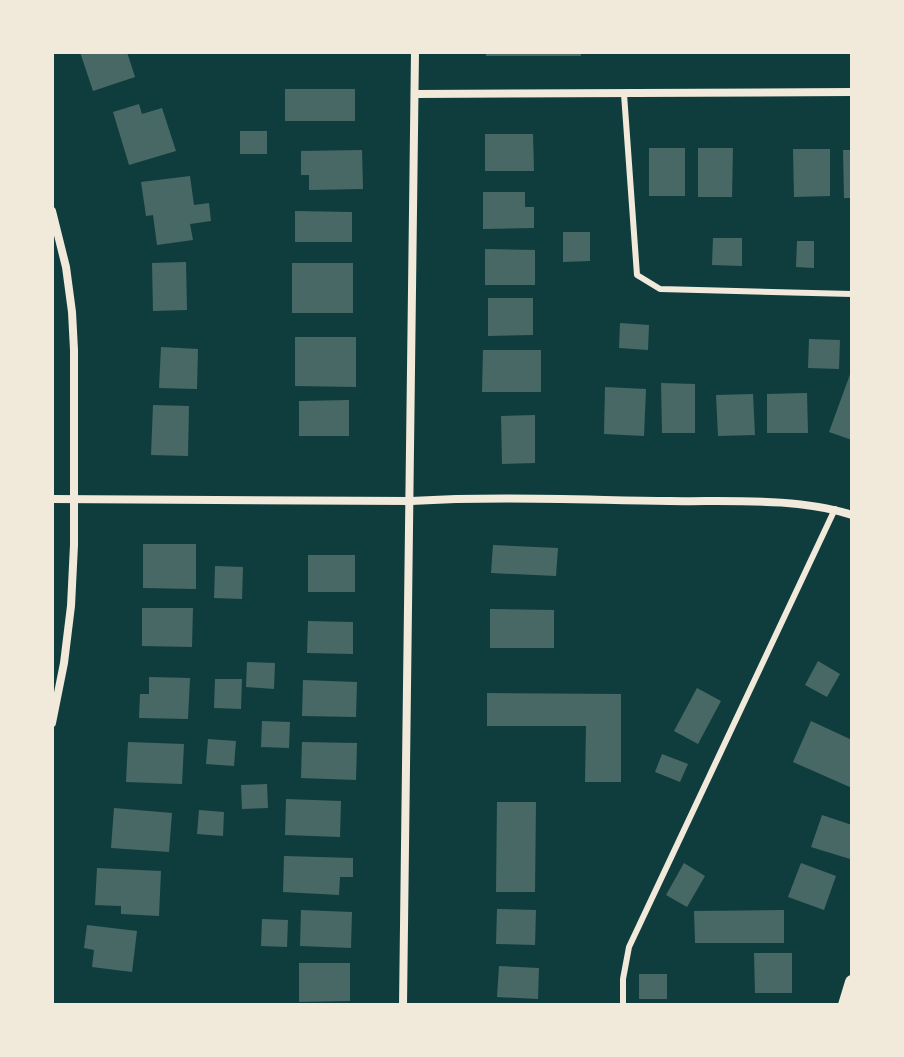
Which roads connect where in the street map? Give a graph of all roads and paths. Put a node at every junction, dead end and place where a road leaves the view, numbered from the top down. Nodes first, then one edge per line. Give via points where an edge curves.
1 (415, 52) edge
2 (852, 92) edge
3 (415, 94) junction
4 (624, 94) junction
5 (52, 211) edge
6 (852, 294) edge
7 (52, 499) edge
8 (73, 499) junction
9 (411, 501) junction
10 (835, 509) junction
11 (852, 515) edge
12 (52, 723) edge
13 (852, 982) edge
14 (403, 1005) edge
15 (623, 1005) edge
16 (845, 1005) edge

1 - 3 street
2 - 4 street
3 - 4 street
3 - 9 street
4 - 6 lane via 637,275 660,289
5 - 8 street via 72,312
7 - 8 street
8 - 9 street
8 - 12 street via 71,606
9 - 10 street via 736,502
9 - 14 street
10 - 11 street
10 - 15 lane via 629,947
13 - 16 street

